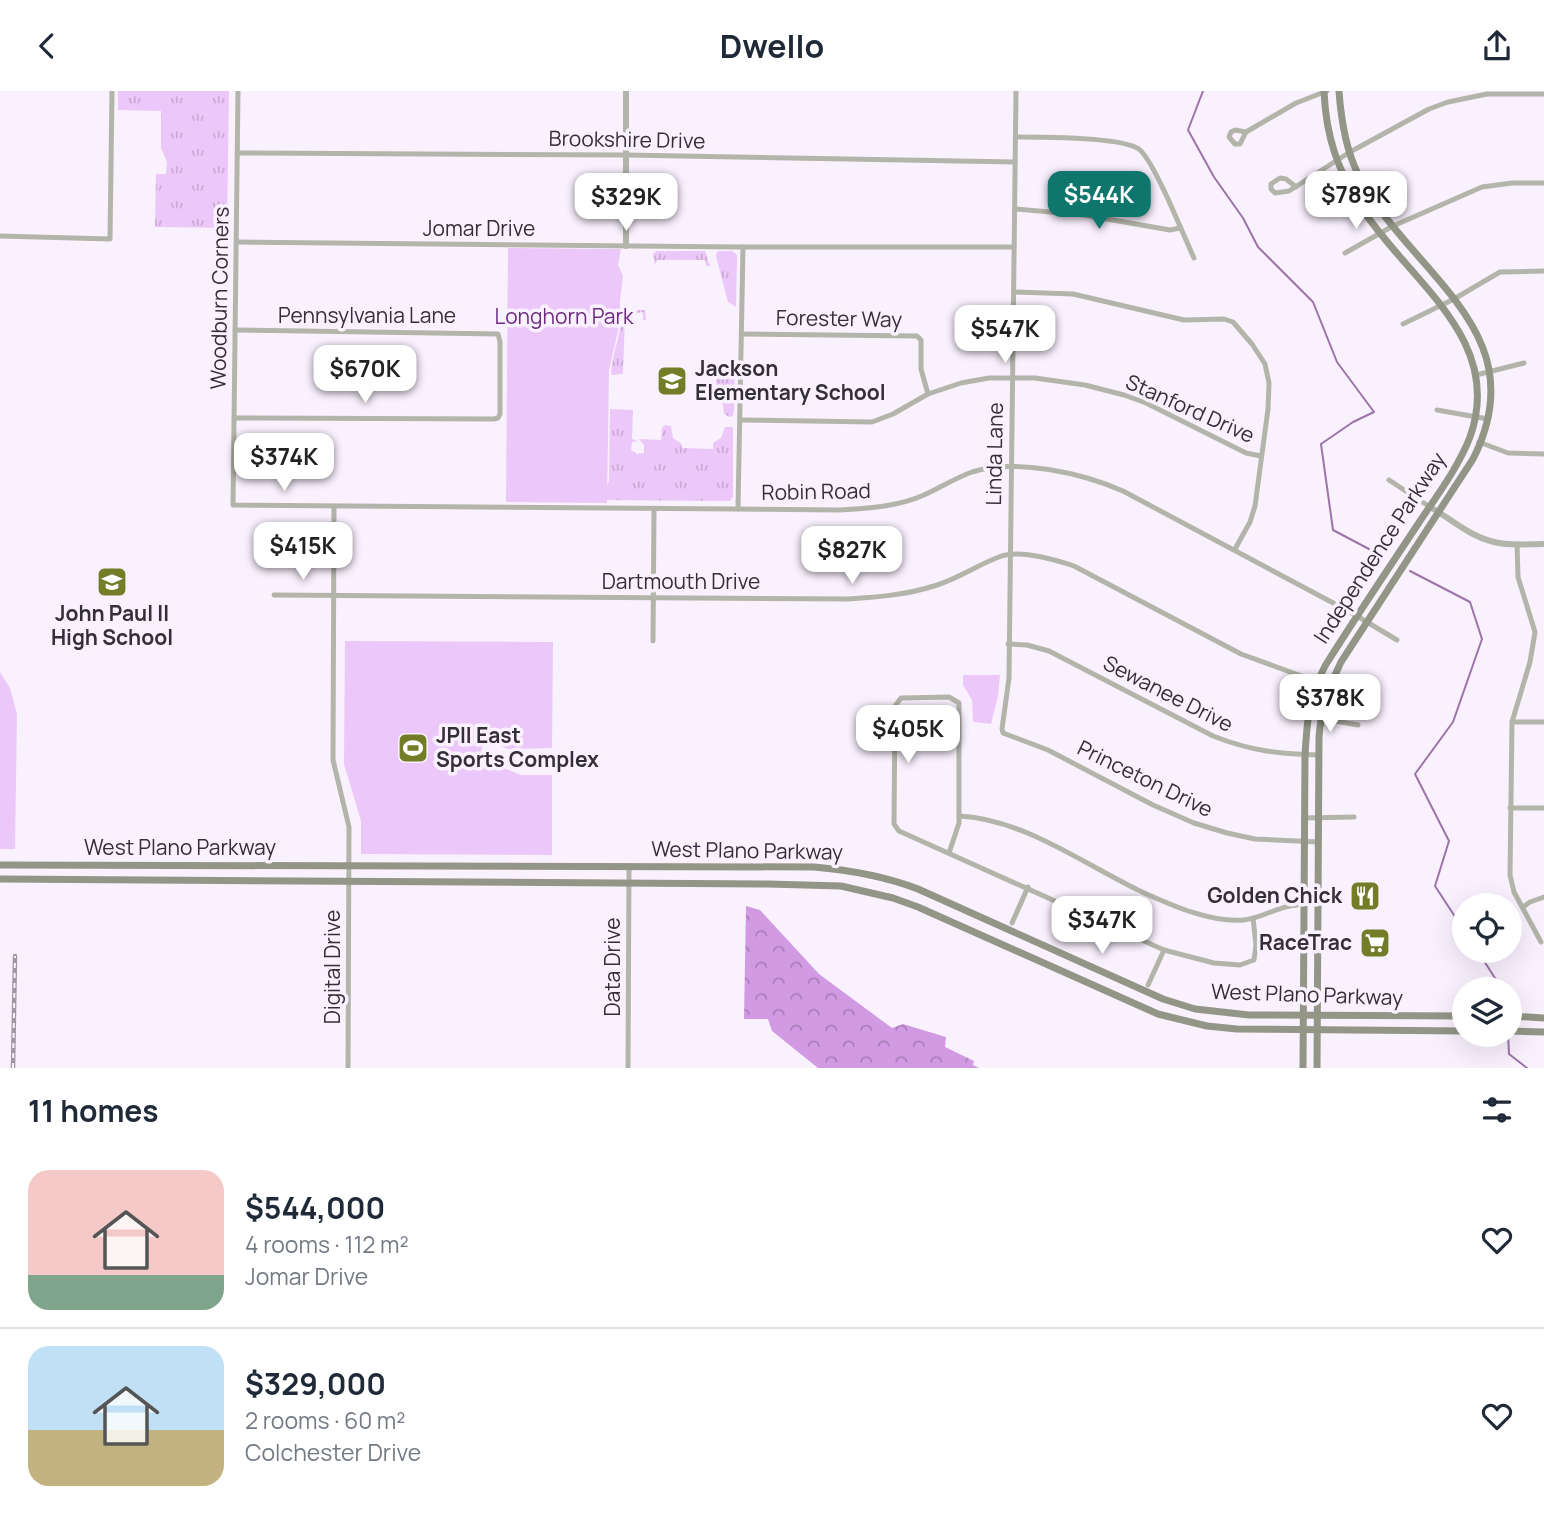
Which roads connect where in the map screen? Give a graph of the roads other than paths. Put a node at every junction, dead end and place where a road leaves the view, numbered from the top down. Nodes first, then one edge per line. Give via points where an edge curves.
1 (113, 91) edge
2 (238, 91) edge
3 (626, 91) edge
4 (1016, 91) edge
5 (1325, 91) edge
6 (1339, 91) edge
7 (1544, 94) edge
8 (1246, 132) dead end
9 (1016, 137) junction
10 (1350, 152) junction
11 (238, 153) junction
12 (626, 155) junction
13 (1337, 160) junction
14 (1015, 162) junction
15 (1544, 183) edge
16 (1296, 187) dead end
17 (1015, 209) junction
18 (1393, 226) junction
19 (1180, 228) junction
20 (1380, 233) junction
21 (0, 236) edge
22 (237, 242) junction
23 (626, 246) junction
24 (743, 247) junction
25 (1014, 247) junction
26 (1345, 253) dead end
27 (1194, 258) dead end
28 (1544, 271) edge
29 (1014, 292) junction
30 (1454, 299) junction
31 (1440, 305) junction
32 (1403, 324) dead end
33 (235, 330) junction
34 (742, 334) junction
35 (1524, 363) dead end
36 (1490, 372) junction
37 (1476, 375) junction
38 (1012, 378) junction
39 (928, 394) junction
40 (1437, 410) dead end
41 (1475, 417) junction
42 (234, 418) junction
43 (1488, 419) junction
44 (740, 420) junction
45 (1470, 437) junction
46 (1481, 443) junction
47 (1544, 454) edge
48 (1261, 456) junction
49 (1010, 468) junction
50 (1389, 480) dead end
51 (233, 505) joint
52 (334, 507) junction
53 (1430, 507) junction
54 (654, 509) junction
55 (738, 509) junction
56 (1439, 512) junction
57 (1517, 544) junction
58 (1544, 544) edge
59 (1235, 549) junction
60 (1009, 555) junction
61 (274, 595) dead end
62 (332, 596) junction
63 (653, 598) junction
64 (1358, 616) junction
65 (1367, 622) junction
66 (1535, 632) junction
67 (1544, 632) edge
68 (1397, 640) dead end
69 (653, 641) dead end
70 (1008, 644) junction
71 (1317, 681) junction
72 (1329, 686) junction
73 (1307, 716) junction
74 (1320, 719) junction
75 (1512, 722) junction
76 (1544, 722) edge
77 (1358, 725) dead end
78 (1003, 733) joint
79 (1305, 755) junction
80 (1319, 755) junction
81 (1510, 807) junction
82 (1544, 808) edge
83 (959, 816) junction
84 (1354, 817) dead end
85 (1304, 818) junction
86 (1318, 818) junction
87 (1305, 842) junction
88 (1318, 842) junction
89 (949, 853) junction
90 (0, 865) edge
91 (41, 865) junction
92 (349, 866) junction
93 (482, 867) junction
94 (629, 867) junction
95 (0, 879) edge
96 (40, 879) junction
97 (349, 882) junction
98 (482, 883) junction
99 (629, 884) junction
100 (1028, 887) junction
101 (1544, 897) edge
102 (1297, 905) dead end
103 (1523, 907) junction
104 (1253, 918) junction
105 (1012, 923) dead end
106 (1541, 942) dead end
107 (1164, 950) junction
108 (1148, 985) dead end
109 (1303, 1016) junction
110 (1318, 1016) junction
111 (1426, 1016) junction
112 (1442, 1016) junction
113 (1452, 1016) edge
114 (1522, 1017) edge
115 (1544, 1018) edge
116 (1408, 1030) junction
117 (1426, 1030) junction
118 (1303, 1031) junction
119 (1317, 1031) junction
120 (1452, 1031) edge
121 (1522, 1031) edge
122 (1544, 1032) edge
123 (348, 1068) edge
124 (628, 1068) edge
125 (1303, 1068) edge
126 (1317, 1068) edge

1 - 21 street via 110,239
2 - 11 street, Woodburn Corners
3 - 12 street
4 - 9 street, Linda Lane
5 - 8 street
5 - 13 main road, Independence Parkway via 1326,123
6 - 10 main road, Independence Parkway
7 - 10 street via 1487,94 1448,102
9 - 14 street, Linda Lane
9 - 19 street via 1071,138 1138,148
10 - 13 street
10 - 18 main road, Independence Parkway via 1357,173
11 - 12 street, Brookshire Drive
11 - 22 street, Woodburn Corners
12 - 14 street, Brookshire Drive
12 - 23 street
13 - 16 street
13 - 20 main road, Independence Parkway
14 - 17 street, Linda Lane
15 - 18 street via 1482,187
17 - 19 street
17 - 25 street, Linda Lane
18 - 20 street
18 - 30 main road, Independence Parkway
19 - 27 street
20 - 26 street
20 - 31 main road, Independence Parkway
22 - 23 street, Jomar Drive
22 - 33 street, Woodburn Corners
23 - 24 street, Jomar Drive
24 - 25 street, Jomar Drive
24 - 34 street
25 - 29 street, Linda Lane
28 - 30 street via 1500,272
29 - 38 street, Linda Lane
29 - 48 street via 1073,294 1184,320 1234,322 1260,354 1267,372 1269,394
30 - 31 street
30 - 36 main road, Independence Parkway via 1476,332
31 - 32 street
31 - 37 main road, Independence Parkway via 1464,337
33 - 42 street, Woodburn Corners
33 - 42 street, Pennsylvania Lane via 498,334 500,341 498,418
34 - 39 street, Forester Way via 916,336 921,340 921,369
34 - 44 street
35 - 36 street
36 - 37 street
36 - 43 main road, Independence Parkway
37 - 41 main road, Independence Parkway
38 - 39 street, Stanford Drive via 975,379
38 - 48 street, Stanford Drive via 1063,382 1124,395
38 - 49 street, Linda Lane
39 - 44 street, Stanford Drive via 872,422
40 - 41 street
41 - 43 street
41 - 45 main road, Independence Parkway
42 - 51 street, Woodburn Corners
43 - 46 main road, Independence Parkway
44 - 55 street
45 - 46 street
45 - 53 main road, Independence Parkway
46 - 47 street via 1508,453
46 - 56 main road, Independence Parkway
48 - 59 street via 1255,506
49 - 55 street, Robin Road via 972,472 893,505 840,510
49 - 59 street, Robin Road via 1041,468 1099,480
49 - 60 street, Linda Lane
50 - 53 street
51 - 52 street, Robin Road
52 - 54 street, Robin Road
52 - 62 street
53 - 56 street
53 - 64 main road, Independence Parkway
54 - 55 street, Robin Road
54 - 63 street
56 - 57 street via 1484,539
56 - 65 main road, Independence Parkway
57 - 58 street
57 - 66 street via 1518,577
59 - 64 street, Robin Road
60 - 63 street, Dartmouth Drive via 935,586 891,596
60 - 70 street, Linda Lane
60 - 71 street, Dartmouth Drive via 1074,566 1241,654
61 - 62 street, Dartmouth Drive
62 - 63 street, Dartmouth Drive
62 - 92 street via 333,760 348,819
63 - 69 street
64 - 65 street, Robin Road
64 - 71 main road, Independence Parkway
65 - 68 street, Robin Road
65 - 72 main road, Independence Parkway
66 - 67 street
66 - 75 street
70 - 78 street, Linda Lane
70 - 79 street, Sewanee Drive via 1049,650 1237,745
71 - 72 street, Dartmouth Drive
71 - 73 main road, Independence Parkway
72 - 74 main road, Independence Parkway
73 - 74 street
73 - 79 main road, Independence Parkway
74 - 77 street
74 - 80 main road, Independence Parkway
75 - 76 street
75 - 81 street
78 - 87 street, Princeton Drive via 1048,750 1194,823 1255,839
79 - 80 street, Sewanee Drive
79 - 85 main road, Independence Parkway
80 - 86 main road, Independence Parkway
81 - 82 street
81 - 103 street via 1511,885
83 - 89 street
83 - 89 street via 957,700 904,697 895,706 894,824
83 - 104 street via 1015,828 1160,900 1212,916
84 - 86 street
85 - 86 street
85 - 87 main road, Independence Parkway
86 - 88 main road, Independence Parkway
87 - 88 street, Princeton Drive
87 - 109 main road, Independence Parkway
88 - 110 main road, Independence Parkway
89 - 100 street
90 - 91 main road, West Plano Parkway
91 - 92 main road, West Plano Parkway
91 - 96 main road
92 - 93 main road, West Plano Parkway
92 - 97 street, Digital Drive
93 - 94 main road, West Plano Parkway
93 - 98 main road
94 - 99 street, Data Drive
94 - 109 main road, West Plano Parkway via 814,867 880,876 1173,1004 1249,1015
95 - 96 main road, West Plano Parkway
96 - 97 main road, West Plano Parkway
97 - 98 main road, West Plano Parkway
97 - 123 street, Digital Drive
98 - 99 main road, West Plano Parkway
99 - 118 main road, West Plano Parkway via 810,884 867,891 918,907 1158,1014 1208,1026
99 - 124 street, Data Drive
100 - 105 street
100 - 107 street
101 - 103 street
102 - 104 street
103 - 106 street
104 - 107 street via 1254,960 1240,965 1214,963
107 - 108 street
109 - 110 main road, West Plano Parkway
109 - 118 main road, Independence Parkway
110 - 111 main road, West Plano Parkway
110 - 119 main road, Independence Parkway
111 - 112 main road, West Plano Parkway
111 - 116 main road
112 - 113 main road, West Plano Parkway
112 - 117 main road
114 - 115 main road
116 - 117 main road, West Plano Parkway
116 - 119 main road, West Plano Parkway
117 - 120 main road, West Plano Parkway
118 - 119 main road, West Plano Parkway
118 - 125 main road, Independence Parkway
119 - 126 main road, Independence Parkway
121 - 122 main road

